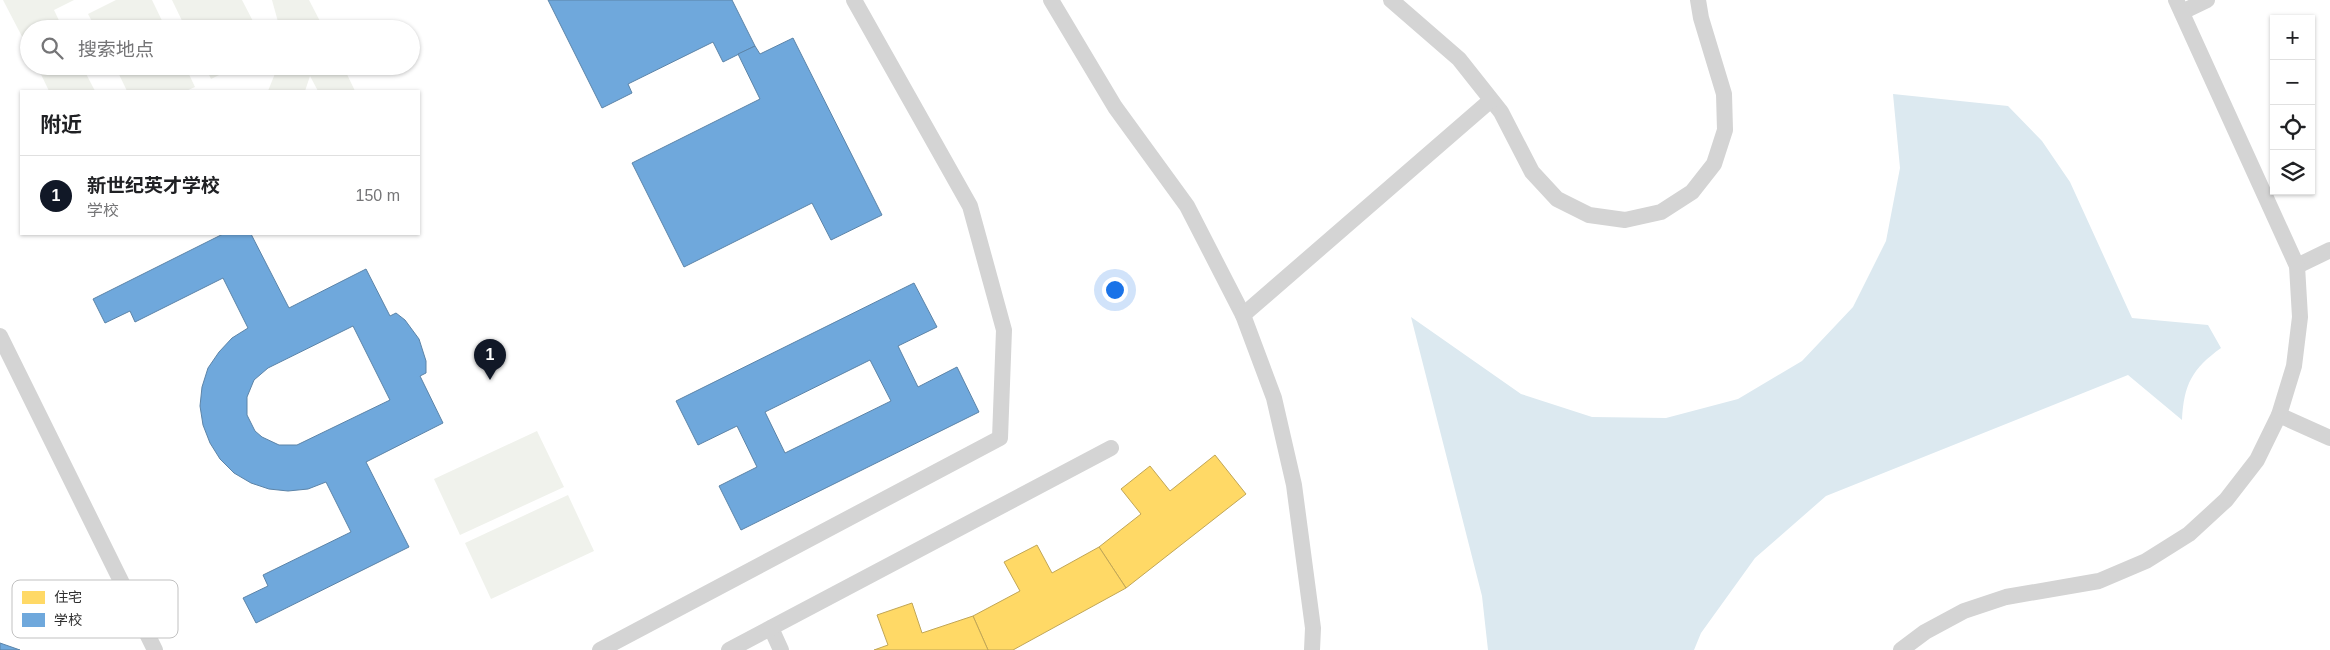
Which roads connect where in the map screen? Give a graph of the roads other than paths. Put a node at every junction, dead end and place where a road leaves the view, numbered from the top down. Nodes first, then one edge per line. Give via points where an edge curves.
1 (854, 0) edge
2 (1051, 0) edge
3 (1391, 0) edge
4 (1698, 0) edge
5 (2207, 0) edge
6 (2179, 6) edge
7 (1491, 100) junction
8 (2330, 250) edge
9 (2297, 266) junction
10 (1244, 314) junction
11 (0, 336) edge
12 (2280, 415) junction
13 (2330, 438) edge
14 (1111, 448) dead end
15 (120, 580) edge
16 (771, 628) junction
17 (149, 638) edge
18 (155, 650) edge
19 (600, 650) edge
20 (728, 650) edge
21 (781, 650) edge
22 (1312, 650) edge
23 (1900, 650) edge

1 - 19 lane via 970,206 1004,330 1000,438
2 - 10 lane via 1115,107 1187,206
3 - 7 lane via 1459,59
4 - 7 lane via 1724,94 1725,130 1714,164 1692,192 1661,212 1625,220 1589,215 1557,199 1532,172 1501,112
5 - 6 lane
6 - 9 lane
7 - 10 lane
8 - 9 lane
9 - 12 lane via 2299,325 2294,366
10 - 22 lane via 1274,398 1294,485 1313,628
11 - 15 lane
12 - 13 lane
12 - 23 lane via 2257,460 2226,500 2189,534 2146,562 2099,581 2006,598 1964,611
14 - 16 lane
16 - 20 lane
16 - 21 lane
17 - 18 lane

